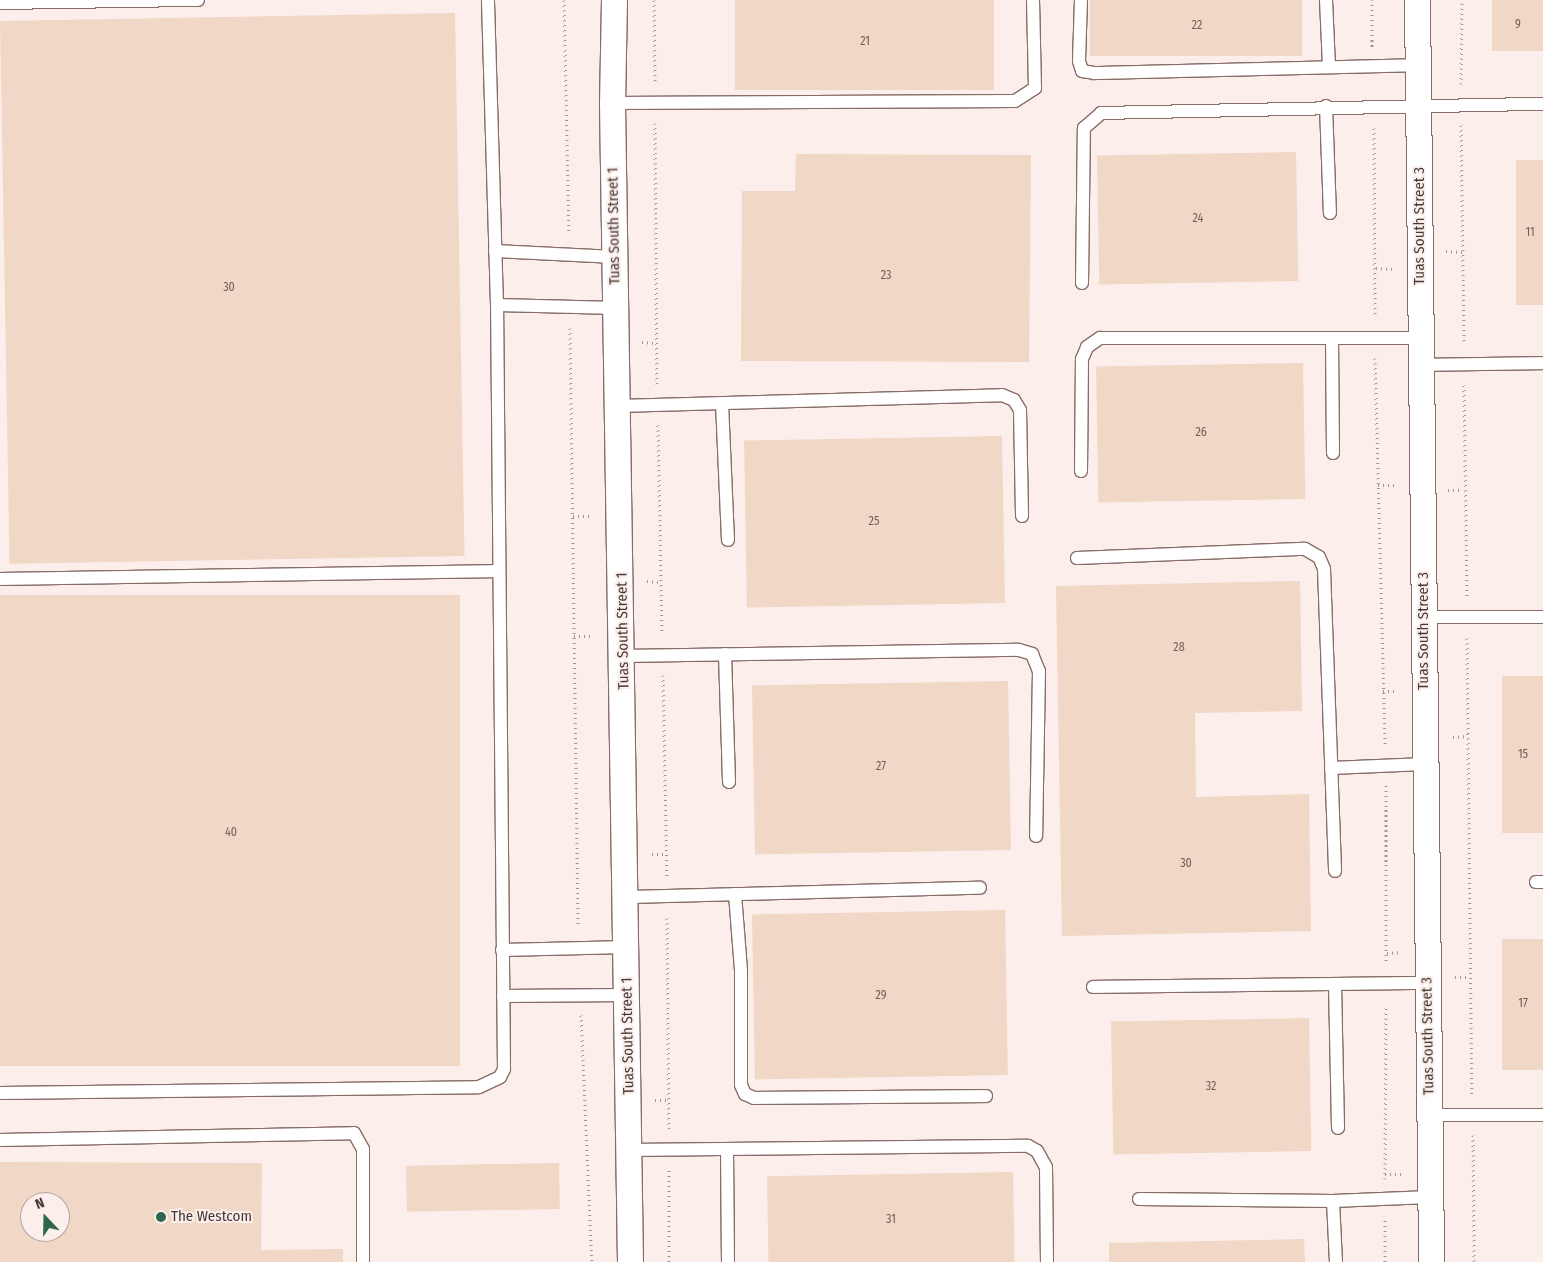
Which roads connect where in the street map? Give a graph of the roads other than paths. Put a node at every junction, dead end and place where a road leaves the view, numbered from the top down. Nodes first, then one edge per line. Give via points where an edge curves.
1 (198, 0) edge
2 (488, 0) edge
3 (614, 0) edge
4 (1033, 0) edge
5 (1081, 0) edge
6 (1326, 0) edge
7 (1418, 0) edge
8 (0, 3) edge
9 (1418, 65) junction
10 (1329, 67) junction
11 (612, 102) junction
12 (1419, 104) junction
13 (1543, 104) edge
14 (1326, 106) junction
15 (1330, 213) dead end
16 (495, 251) junction
17 (615, 257) junction
18 (1082, 283) dead end
19 (497, 305) junction
20 (616, 308) junction
21 (1332, 338) junction
22 (1421, 338) junction
23 (1543, 363) edge
24 (1421, 365) junction
25 (722, 403) junction
26 (618, 406) junction
27 (1333, 453) dead end
28 (1081, 472) dead end
29 (1022, 516) dead end
30 (728, 540) dead end
31 (1077, 558) dead end
32 (497, 572) junction
33 (0, 579) edge
34 (1424, 617) junction
35 (1543, 617) edge
36 (725, 654) junction
37 (623, 656) junction
38 (1425, 764) junction
39 (1331, 768) junction
40 (729, 782) dead end
41 (1036, 836) dead end
42 (1335, 871) dead end
43 (980, 888) dead end
44 (735, 894) junction
45 (626, 896) junction
46 (627, 947) junction
47 (502, 950) junction
48 (1427, 983) junction
49 (1335, 984) junction
50 (1093, 987) dead end
51 (627, 995) junction
52 (503, 996) junction
53 (0, 1093) edge
54 (986, 1096) dead end
55 (1543, 1114) edge
56 (1429, 1115) junction
57 (1338, 1128) dead end
58 (0, 1140) edge
59 (727, 1149) junction
60 (629, 1150) junction
61 (1430, 1197) junction
62 (1139, 1199) dead end
63 (1334, 1201) junction
64 (363, 1262) edge
65 (630, 1262) edge
66 (728, 1262) edge
67 (1046, 1262) edge
68 (1336, 1262) edge
69 (1431, 1262) edge

1 - 8 lane
2 - 16 lane
3 - 11 street, Tuas South Street 1
4 - 11 lane via 1035,88 1015,101
5 - 10 lane via 1079,61 1082,71
6 - 10 lane
7 - 9 street, Tuas South Street 3
9 - 10 lane
9 - 12 street, Tuas South Street 3
11 - 17 street, Tuas South Street 1
12 - 13 lane
12 - 14 lane
12 - 22 street, Tuas South Street 3
14 - 15 lane
14 - 18 lane via 1101,114 1084,128
16 - 17 lane
16 - 19 lane
17 - 20 street, Tuas South Street 1
19 - 20 lane
19 - 32 lane
20 - 26 street, Tuas South Street 1
21 - 22 lane
21 - 27 lane
21 - 28 lane via 1100,338 1087,346 1082,359
22 - 24 street, Tuas South Street 3
23 - 24 lane
24 - 34 street, Tuas South Street 3
25 - 26 lane
25 - 29 lane via 1002,395 1014,400 1020,410
25 - 30 lane
26 - 37 street, Tuas South Street 1
31 - 39 lane via 1305,549 1319,557 1324,569
32 - 33 lane
32 - 47 lane
34 - 35 lane
34 - 38 street, Tuas South Street 3
36 - 37 lane
36 - 40 lane
36 - 41 lane via 1018,650 1032,654 1039,671
37 - 45 street, Tuas South Street 1
38 - 39 lane
38 - 48 street, Tuas South Street 3
39 - 42 lane
43 - 44 lane
44 - 45 lane
44 - 54 lane via 741,970 741,1085 745,1094 754,1098
45 - 46 street, Tuas South Street 1
46 - 47 lane
46 - 51 street, Tuas South Street 1
47 - 52 lane
48 - 49 lane
48 - 56 street, Tuas South Street 3
49 - 50 lane
49 - 57 lane
51 - 52 lane
51 - 60 street, Tuas South Street 1
52 - 53 lane via 504,1070 500,1077 479,1087
55 - 56 lane
56 - 61 street, Tuas South Street 3
58 - 64 lane via 354,1134 364,1149
59 - 60 lane
59 - 66 lane
59 - 67 lane via 1028,1146 1037,1151 1046,1167
60 - 65 street, Tuas South Street 1
61 - 63 lane
61 - 69 street, Tuas South Street 3
62 - 63 lane
63 - 68 lane

